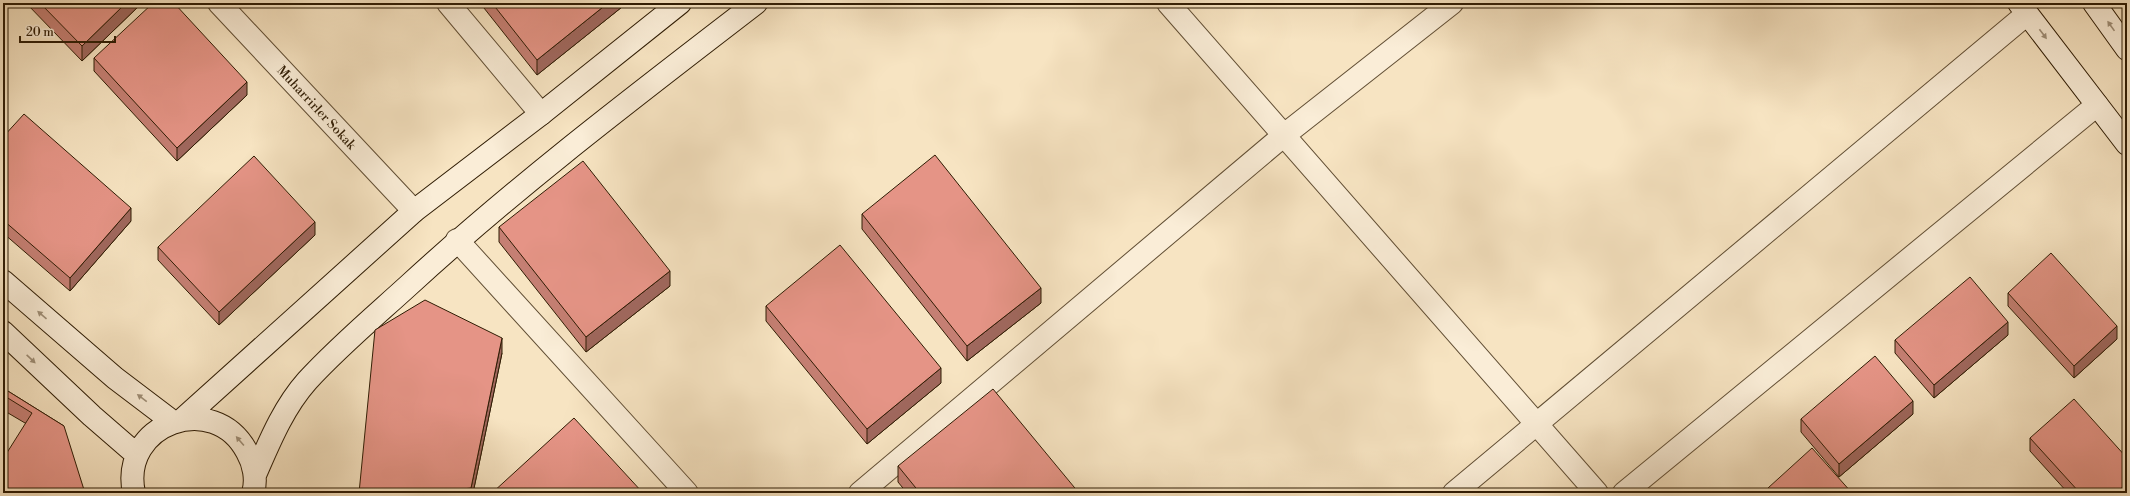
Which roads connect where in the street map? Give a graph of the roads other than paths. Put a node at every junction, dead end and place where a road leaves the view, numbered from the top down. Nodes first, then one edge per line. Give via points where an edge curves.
1 (219, 3) edge
2 (448, 3) edge
3 (680, 3) edge
4 (756, 3) edge
5 (1168, 3) edge
6 (1452, 3) edge
7 (2094, 3) edge
8 (2023, 8) edge
9 (2127, 49) edge
10 (2097, 105) junction
11 (541, 114) junction
12 (1283, 136) junction
13 (2127, 144) edge
14 (414, 212) junction
15 (457, 240) junction
16 (3, 281) edge
17 (3, 332) edge
18 (178, 421) junction
19 (1536, 424) junction
20 (137, 456) junction
21 (255, 488) edge
22 (134, 493) edge
23 (687, 493) edge
24 (860, 493) edge
25 (1454, 493) edge
26 (1597, 493) edge
27 (1624, 493) edge

1 - 14 street, Muharrirler Sokak
2 - 11 street
3 - 11 street
4 - 15 street via 568,149
5 - 12 street
6 - 12 street
9 -> 7 street
8 -> 10 street
8 - 19 street
10 - 13 street
10 - 27 street
11 - 14 street
12 - 19 street
12 - 24 street
14 - 18 street
15 - 21 street via 307,382 275,428
15 - 23 street
18 -> 16 street via 115,378
17 -> 20 street
18 - 20 street via 158,429 146,441
21 -> 18 street via 251,459 243,444 231,432 217,423 200,419
19 - 25 street
19 - 26 street
20 - 22 street via 133,470

